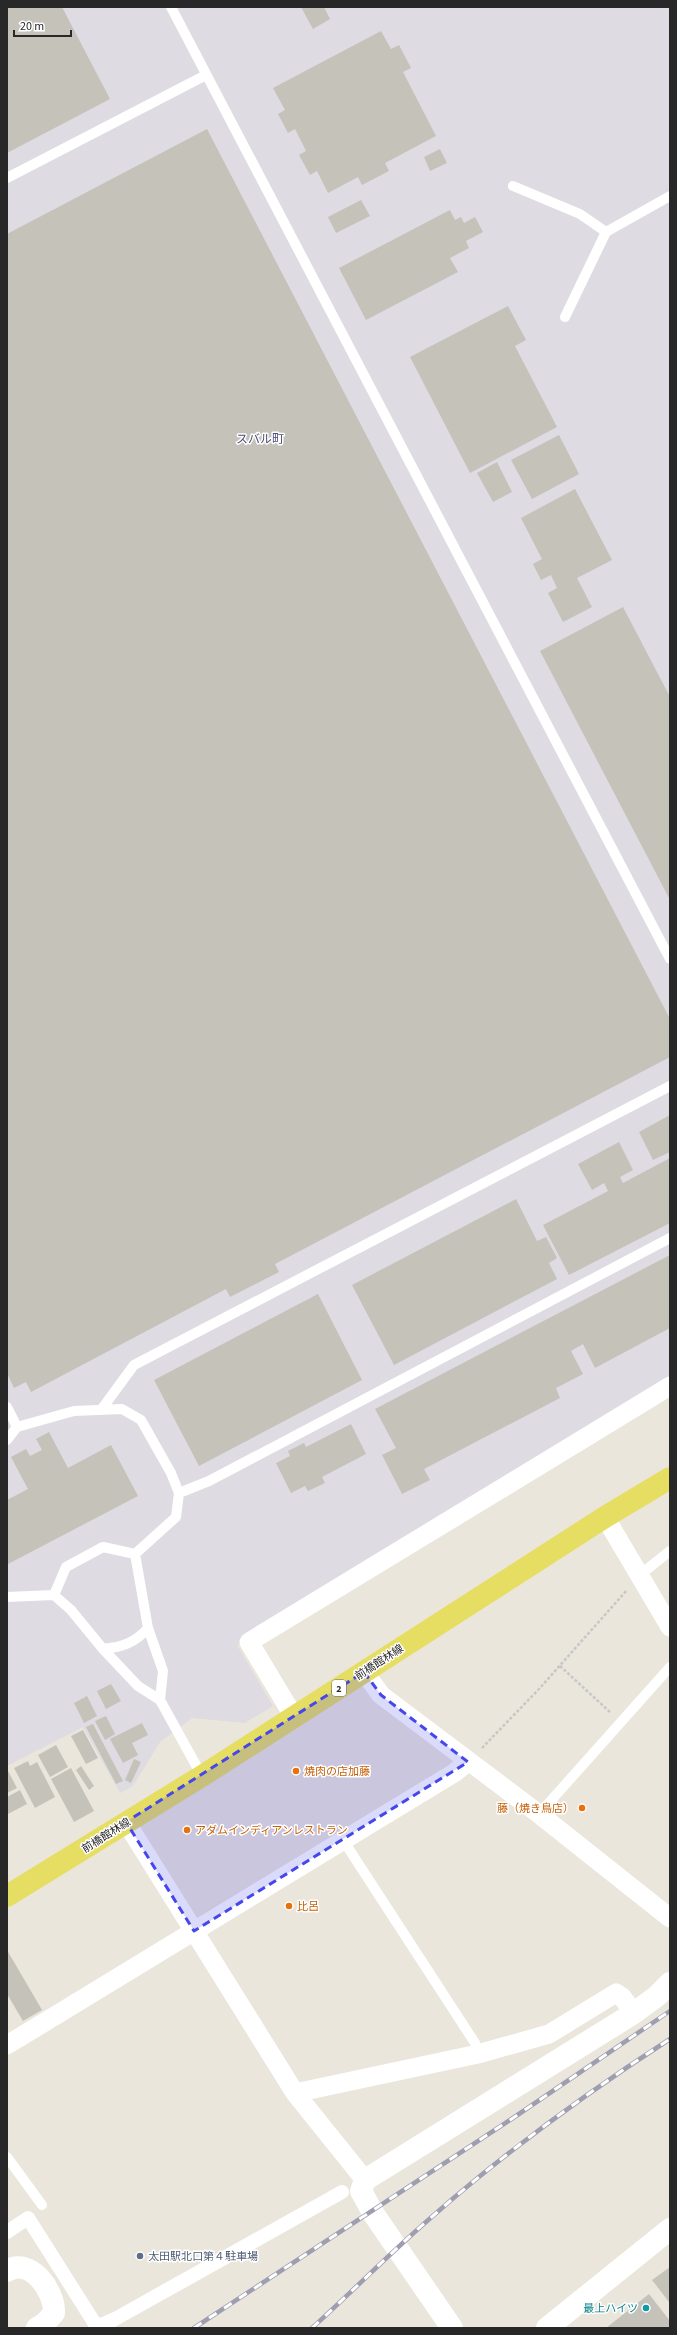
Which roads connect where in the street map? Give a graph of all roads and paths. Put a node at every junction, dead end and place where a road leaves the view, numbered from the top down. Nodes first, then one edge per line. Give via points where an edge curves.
1 (171, 7) edge
2 (206, 75) junction
3 (7, 178) edge
4 (513, 186) dead end
5 (670, 196) edge
6 (606, 232) junction
7 (565, 317) dead end
8 (670, 959) edge
9 (670, 1086) edge
10 (670, 1238) edge
11 (670, 1386) edge
12 (7, 1407) edge
13 (101, 1410) junction
14 (17, 1427) junction
15 (7, 1440) edge
16 (670, 1478) edge
17 (179, 1493) junction
18 (605, 1517) junction
19 (670, 1551) edge
20 (135, 1554) junction
21 (641, 1574) junction
22 (54, 1595) junction
23 (7, 1597) edge
24 (670, 1627) edge
25 (148, 1628) junction
26 (103, 1649) junction
27 (560, 1666) junction
28 (670, 1667) edge
29 (364, 1672) junction
30 (160, 1700) junction
31 (294, 1717) junction
32 (621, 1722) junction
33 (468, 1762) junction
34 (202, 1776) junction
35 (539, 1814) junction
36 (126, 1822) junction
37 (343, 1840) junction
38 (7, 1896) edge
39 (670, 1918) edge
40 (194, 1931) junction
41 (670, 1983) edge
42 (634, 2013) junction
43 (7, 2045) edge
44 (478, 2054) junction
45 (296, 2093) junction
46 (7, 2157) edge
47 (364, 2180) junction
48 (342, 2192) dead end
49 (42, 2205) dead end
50 (670, 2229) edge
51 (7, 2232) edge
52 (7, 2271) edge
53 (96, 2327) edge
54 (37, 2328) edge
55 (452, 2328) edge
56 (547, 2328) edge

1 - 2 lane
2 - 3 lane
2 - 8 lane
4 - 6 lane via 580,214
5 - 6 lane
6 - 7 lane
9 - 13 lane via 134,1365
10 - 17 lane via 209,1481
11 - 31 street via 249,1642
12 - 14 lane
13 - 14 lane via 74,1410
13 - 17 lane via 122,1409 141,1420 171,1473
14 - 15 lane
16 - 18 main road, 前橋館林線 / 2
17 - 20 lane via 176,1517
18 - 21 street
18 - 29 main road, 前橋館林線 / 2
19 - 21 lane
20 - 22 lane via 104,1547 66,1567
20 - 25 lane
21 - 24 street
21 - 27 path
22 - 23 lane
22 - 26 lane via 71,1610
25 - 26 lane via 139,1639 121,1648
25 - 30 lane via 163,1671
26 - 30 lane via 138,1686
27 - 32 path
27 - 33 path
28 - 32 lane
29 - 31 main road, 前橋館林線 / 2
29 - 33 street via 381,1695
30 - 34 lane
31 - 34 main road, 前橋館林線 / 2
32 - 35 lane
33 - 35 street
33 - 37 street
34 - 36 main road, 前橋館林線 / 2
35 - 39 street
36 - 38 main road, 前橋館林線 / 2
36 - 40 street
37 - 40 street
37 - 44 lane via 475,2043
40 - 43 street
40 - 45 street
41 - 42 street
42 - 44 street via 622,1997 616,1994 549,2034
42 - 47 street
44 - 45 street
45 - 47 street
46 - 49 lane
47 - 55 street via 361,2191 373,2213
48 - 53 street via 115,2319
50 - 56 street
51 - 53 street via 28,2218
52 - 54 street via 18,2267 28,2268 40,2279 52,2299 54,2313

